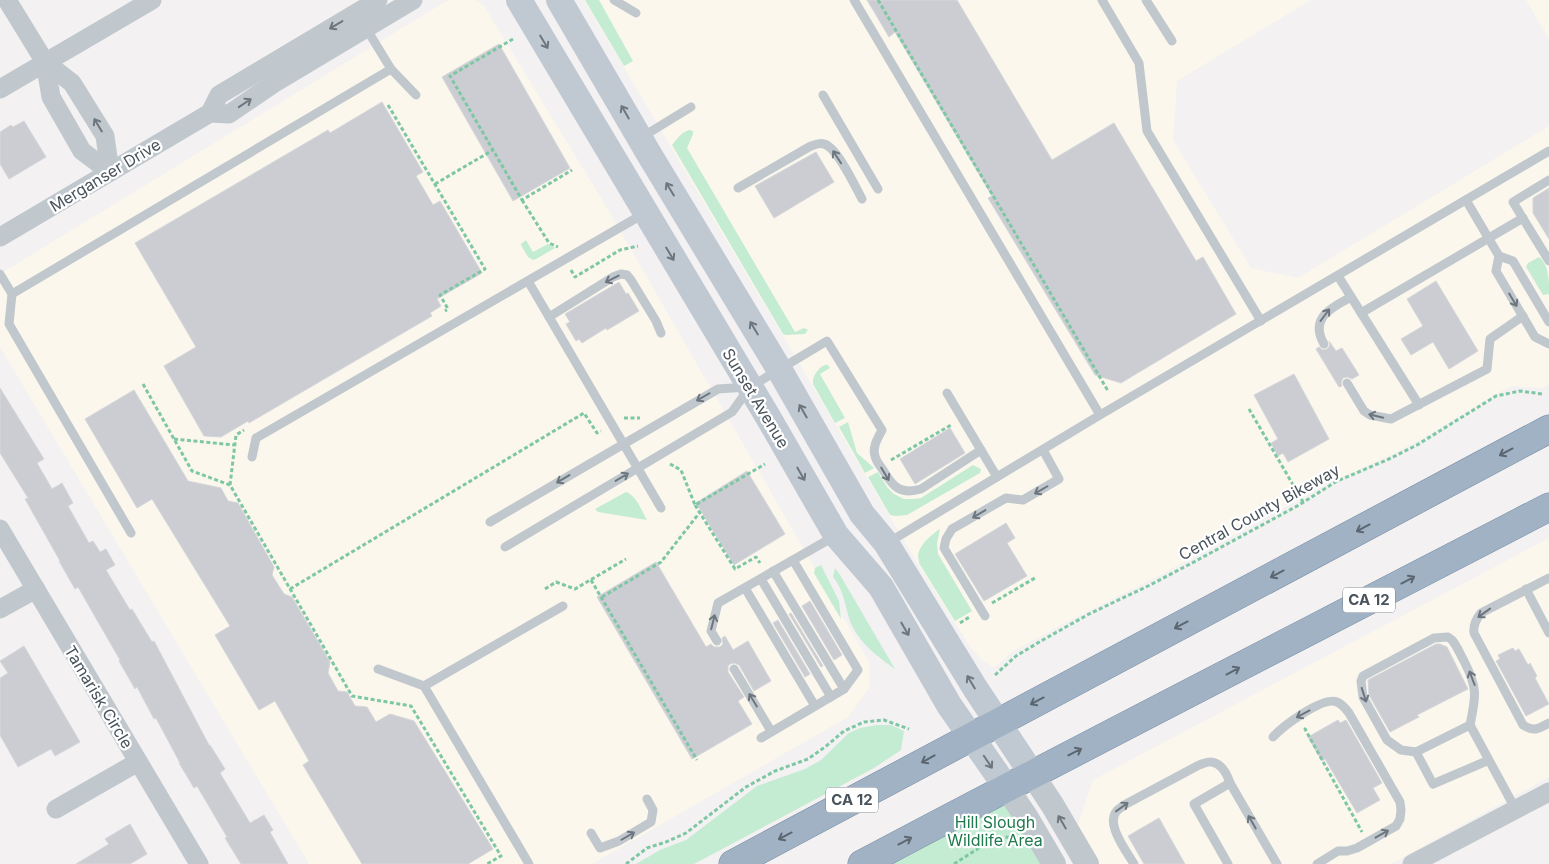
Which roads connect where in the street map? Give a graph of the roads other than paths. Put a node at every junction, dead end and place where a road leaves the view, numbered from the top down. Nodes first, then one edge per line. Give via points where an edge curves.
1 (7, 0) edge
2 (152, 0) edge
3 (378, 0) edge
4 (412, 0) edge
5 (519, 0) edge
6 (559, 0) edge
7 (614, 0) edge
8 (854, 0) edge
9 (1102, 0) edge
10 (1146, 0) edge
11 (636, 13) dead end
12 (366, 28) junction
13 (1172, 41) dead end
14 (45, 62) junction
15 (391, 69) junction
16 (0, 89) edge
17 (416, 95) dead end
18 (823, 95) dead end
19 (691, 107) dead end
20 (210, 112) junction
21 (640, 138) junction
22 (1549, 151) edge
23 (110, 172) junction
24 (1549, 180) edge
25 (738, 188) dead end
26 (878, 190) dead end
27 (862, 199) dead end
28 (1466, 200) junction
29 (645, 213) junction
30 (1523, 218) junction
31 (0, 237) edge
32 (1488, 238) junction
33 (1498, 256) junction
34 (1549, 261) edge
35 (0, 274) edge
36 (1338, 276) junction
37 (528, 281) junction
38 (12, 294) junction
39 (1351, 297) junction
40 (1546, 311) edge
41 (1361, 313) junction
42 (1523, 316) junction
43 (549, 317) junction
44 (1261, 321) junction
45 (1549, 322) edge
46 (661, 333) dead end
47 (1324, 344) dead end
48 (1549, 344) edge
49 (779, 370) junction
50 (1347, 383) dead end
51 (750, 387) junction
52 (947, 393) dead end
53 (1419, 405) junction
54 (1100, 415) junction
55 (1549, 429) edge
56 (623, 443) junction
57 (981, 450) junction
58 (1043, 450) junction
59 (252, 457) dead end
60 (638, 468) junction
61 (997, 477) junction
62 (1549, 507) edge
63 (661, 508) dead end
64 (490, 522) dead end
65 (0, 529) edge
66 (132, 533) dead end
67 (836, 535) junction
68 (886, 543) junction
69 (505, 547) dead end
70 (793, 560) junction
71 (773, 571) junction
72 (761, 578) junction
73 (1549, 578) edge
74 (745, 588) junction
75 (36, 589) junction
76 (1526, 590) junction
77 (563, 606) dead end
78 (0, 610) edge
79 (983, 613) road end
80 (1549, 633) edge
81 (717, 641) dead end
82 (734, 669) dead end
83 (378, 670) dead end
84 (424, 686) junction
85 (844, 688) junction
86 (831, 697) junction
87 (815, 706) junction
88 (998, 722) junction
89 (1549, 723) edge
90 (1470, 726) junction
91 (772, 731) junction
92 (971, 736) junction
93 (1273, 737) dead end
94 (761, 738) dead end
95 (1416, 752) junction
96 (1489, 760) junction
97 (138, 762) junction
98 (1032, 774) junction
99 (1230, 783) junction
100 (1006, 788) junction
101 (1549, 792) edge
102 (647, 799) dead end
103 (56, 809) dead end
104 (1516, 810) junction
105 (591, 833) dead end
106 (199, 864) edge
107 (529, 864) edge
108 (733, 864) edge
109 (862, 864) edge
110 (1054, 864) edge
111 (1087, 864) edge
112 (1134, 864) edge
113 (1228, 864) edge
114 (1277, 864) edge
115 (1317, 864) edge
116 (1412, 864) edge

1 - 14 street
2 - 14 street
3 -> 20 street, Merganser Drive via 219,95
4 - 12 street, Merganser Drive
5 -> 29 main road, Sunset Avenue
21 -> 6 main road, Sunset Avenue
7 - 11 lane
8 - 54 lane
9 - 44 lane via 1139,63 1147,131
10 - 13 lane
12 - 15 lane
20 -> 12 street, Merganser Drive via 229,114
14 - 16 street
14 - 23 street via 51,97 82,151
23 -> 14 street via 105,136 72,83
15 - 17 lane
15 - 38 lane
18 - 26 lane
19 - 21 lane
20 - 23 street, Merganser Drive
49 -> 21 main road, Sunset Avenue
22 - 28 lane
23 - 31 street, Merganser Drive
24 - 30 lane via 1513,202
27 -> 25 lane via 834,151 819,143
28 - 32 lane
28 - 36 lane
29 - 37 lane
29 -> 51 main road, Sunset Avenue
30 - 32 lane
30 - 34 lane
32 - 33 lane
32 - 41 lane
33 - 40 lane via 1513,261
33 -> 42 lane via 1496,271
35 - 38 lane
36 - 39 lane
36 - 44 lane
37 - 43 lane
37 - 59 lane via 256,438
38 - 66 lane via 9,324
39 - 41 lane
47 -> 39 lane via 1318,333 1324,315
40 - 45 lane
41 - 53 lane
42 - 48 lane via 1535,336
42 - 53 lane via 1490,339 1487,369
46 -> 43 lane via 632,280 621,274
43 - 56 lane
44 - 54 lane
49 - 51 lane
49 -> 57 lane via 827,341 882,430 876,441 875,456 891,483 905,492 921,489
68 -> 49 main road, Sunset Avenue via 862,514
53 -> 50 lane via 1391,419 1370,415 1364,411
51 -> 56 lane via 718,388
51 - 60 lane via 732,412
51 -> 67 main road, Sunset Avenue
52 - 57 lane
54 - 58 lane
55 -> 88 highway, CA 12
56 - 60 lane
56 -> 64 lane
57 - 61 lane
58 - 61 lane
58 -> 79 lane via 1059,479 1023,500 1006,498 952,529 946,539 944,548
60 - 63 lane
69 -> 60 lane
61 - 68 lane
98 -> 62 highway, CA 12
65 - 75 street, Tamarisk Circle
67 - 70 lane
67 -> 92 main road, Sunset Avenue via 881,587 949,705
88 -> 68 main road, Sunset Avenue
70 - 71 lane
70 - 85 lane via 858,670
71 - 72 lane
71 - 85 lane
72 - 74 lane
72 - 86 lane
73 - 76 lane
81 -> 74 lane via 711,631 718,603
74 - 87 lane
75 - 78 street
75 - 97 street, Tamarisk Circle
76 - 80 lane
76 -> 89 lane via 1482,613 1477,618 1474,633 1523,725 1535,730
77 - 84 lane
91 -> 82 lane
83 - 84 lane
84 - 107 lane
85 - 86 lane
86 - 87 lane
87 - 91 lane
88 - 92 highway, CA 12
88 - 98 main road, Sunset Avenue
90 - 95 lane
90 -> 95 lane via 1474,684 1469,671 1452,640 1448,637 1434,638 1363,676 1361,681 1363,697 1387,740 1401,750
90 - 96 lane
91 - 94 lane
92 -> 100 main road, Sunset Avenue
92 -> 108 highway, CA 12
115 -> 93 lane via 1338,851 1357,848 1396,826 1400,819 1400,802 1354,721 1336,701 1326,701 1295,718
95 - 96 lane via 1433,784
96 - 104 lane
97 - 103 street
97 - 106 street, Tamarisk Circle
98 - 100 highway, CA 12
111 -> 98 street
112 -> 99 lane via 1117,836 1113,822 1115,812 1211,761 1227,773
99 - 113 lane via 1194,804
114 -> 99 lane
109 -> 100 highway, CA 12
100 - 110 street
101 - 104 street
105 -> 102 lane via 600,848 651,822 653,810
104 - 116 street

